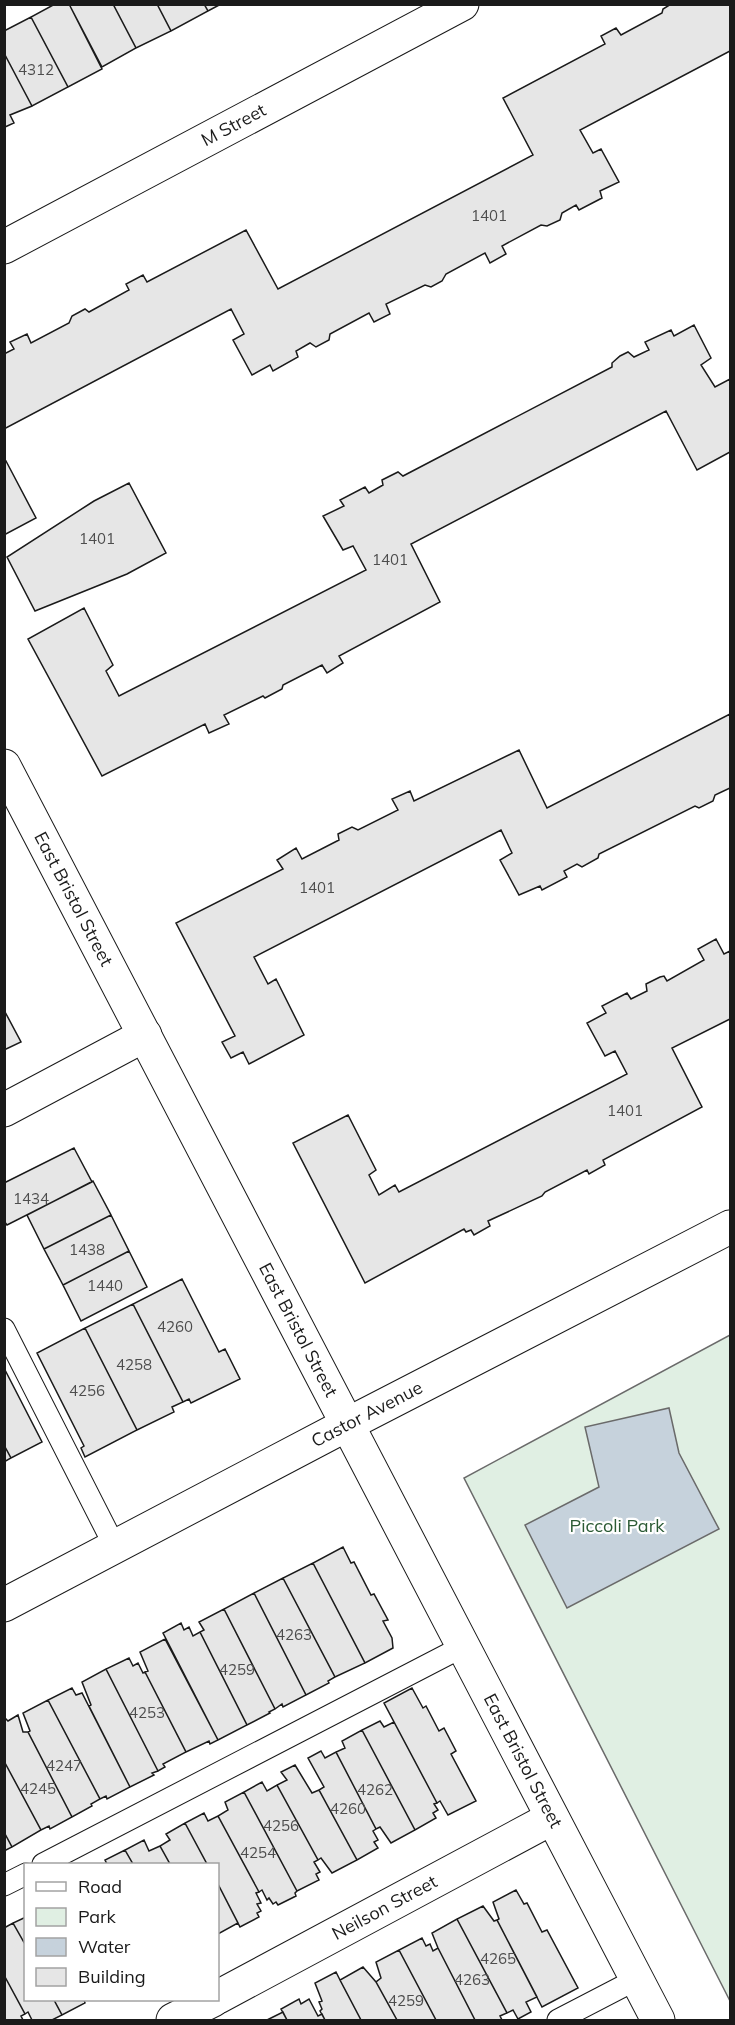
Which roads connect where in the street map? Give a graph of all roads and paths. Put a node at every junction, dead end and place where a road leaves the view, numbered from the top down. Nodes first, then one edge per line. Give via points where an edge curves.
1 (462, 4) edge
2 (4, 247) edge
3 (4, 766) edge
4 (145, 1035) junction
5 (4, 1110) edge
6 (730, 1227) edge
7 (4, 1329) edge
8 (348, 1424) junction
9 (115, 1547) junction
10 (4, 1605) edge
11 (462, 1647) junction
12 (552, 1818) junction
13 (45, 1863) edge
14 (24, 1875) edge
15 (4, 1885) edge
16 (637, 1979) junction
17 (219, 1996) edge
18 (211, 2001) edge
19 (173, 2020) edge
20 (558, 2020) edge
21 (658, 2020) edge

1 - 2 street, M Street
3 - 4 street, East Bristol Street
4 - 5 street
4 - 8 street, East Bristol Street
6 - 8 street, Castor Avenue
7 - 9 lane
8 - 9 street, Castor Avenue
8 - 11 street, East Bristol Street
9 - 10 street, Castor Avenue
11 - 12 street, East Bristol Street
11 - 13 lane
12 - 16 street, East Bristol Street
12 - 17 street, Neilson Street
14 - 15 lane
16 - 20 lane
16 - 21 street, East Bristol Street
18 - 19 street

